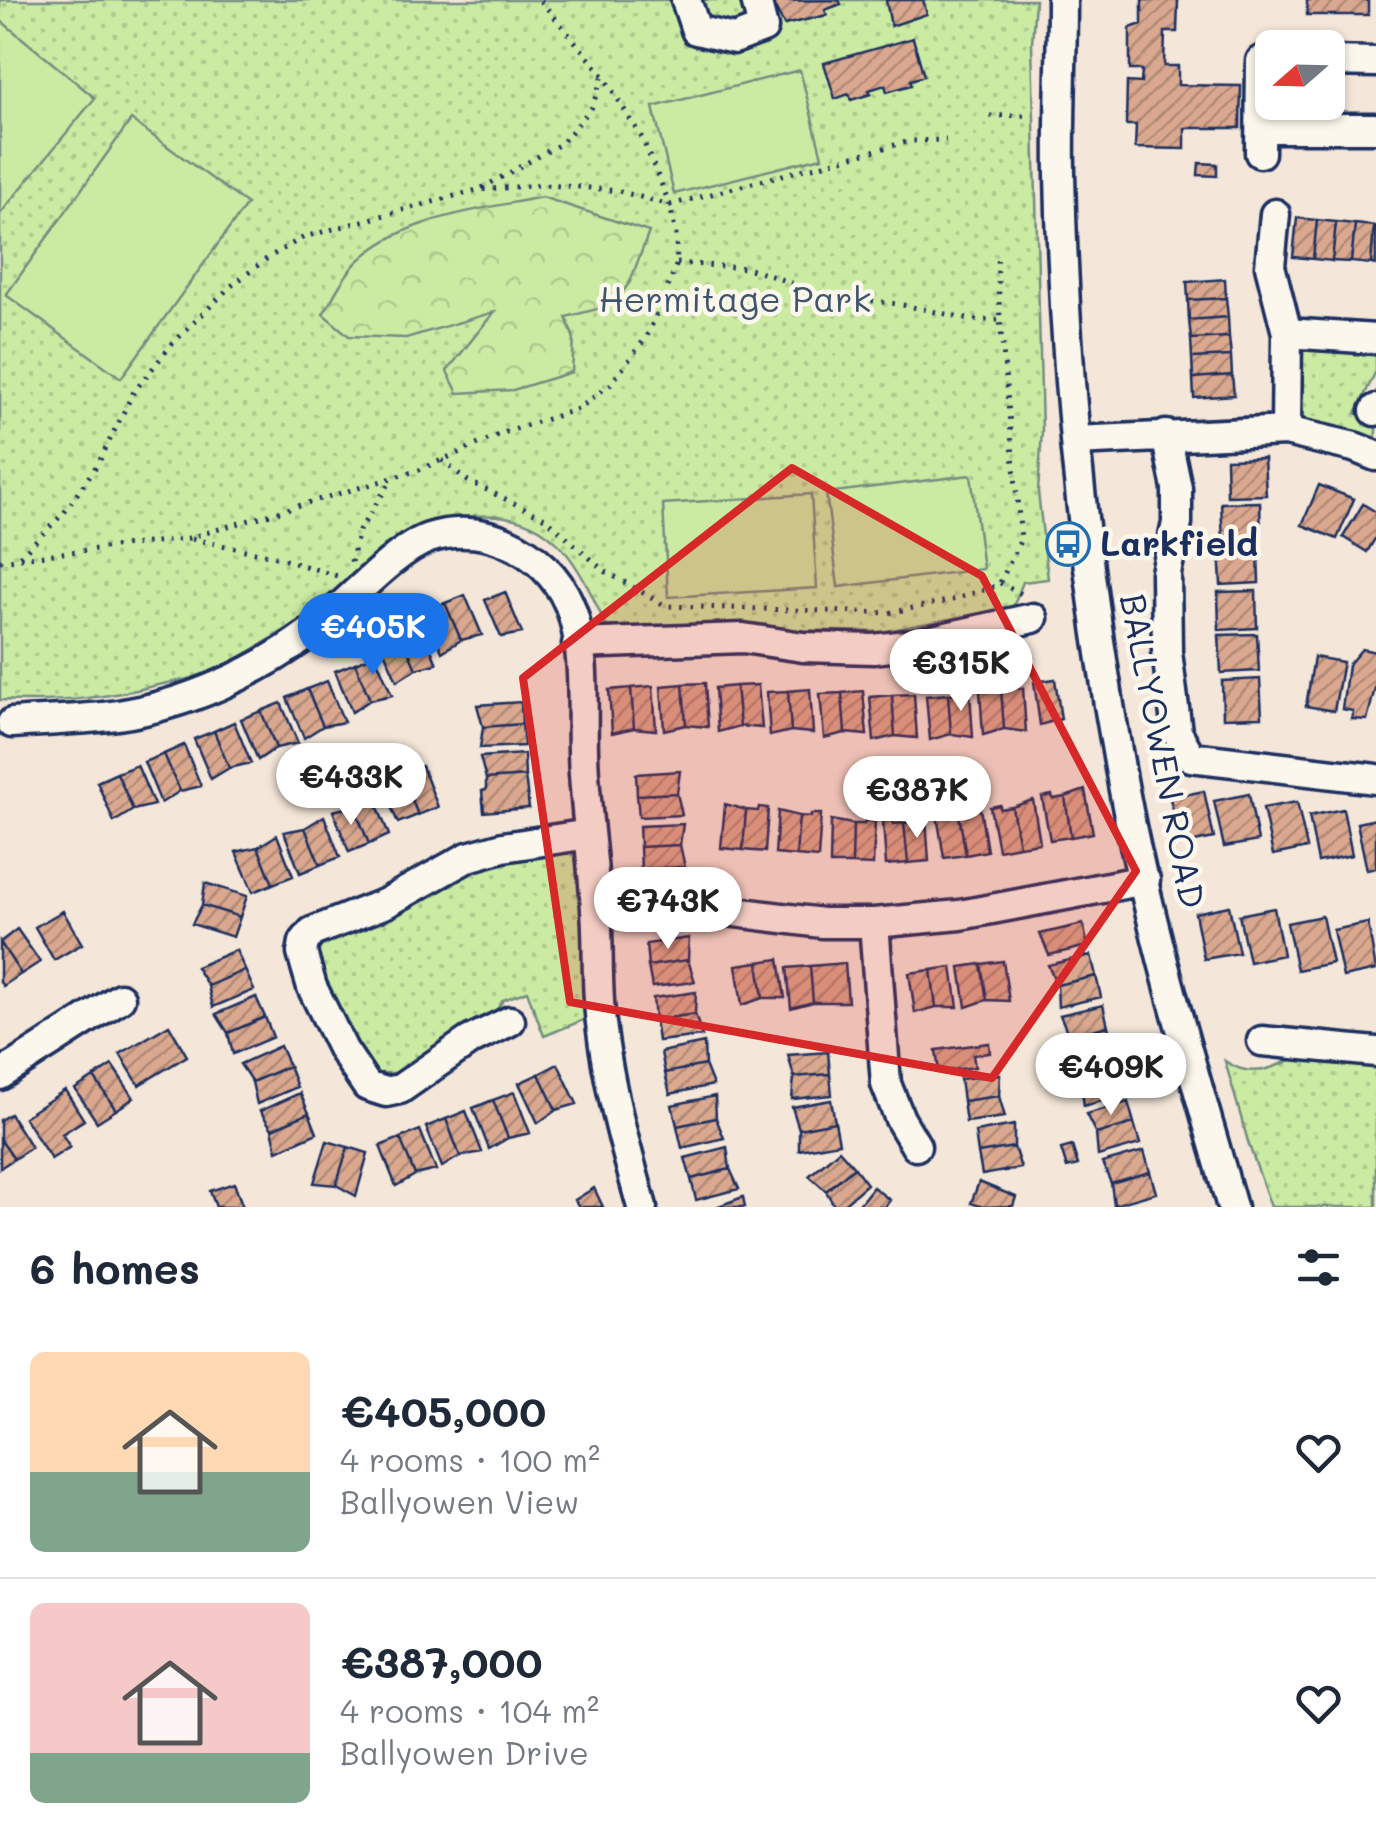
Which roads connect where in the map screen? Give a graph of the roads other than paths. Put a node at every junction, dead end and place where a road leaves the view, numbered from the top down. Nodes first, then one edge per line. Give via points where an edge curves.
1 (686, 0) edge
2 (756, 0) edge
3 (1062, 0) edge
4 (1375, 59) edge
5 (1345, 60) edge
6 (1260, 120) edge
7 (1374, 128) edge
8 (1275, 214) dead end
9 (1287, 333) junction
10 (1376, 339) edge
11 (1286, 432) junction
12 (1166, 435) junction
13 (1075, 441) junction
14 (1376, 456) edge
15 (1032, 618) dead end
16 (577, 644) junction
17 (12, 723) dead end
18 (1376, 779) edge
19 (589, 834) junction
20 (1145, 880) junction
21 (596, 912) junction
22 (874, 922) junction
23 (120, 998) dead end
24 (510, 1021) dead end
25 (1262, 1041) dead end
26 (1376, 1052) edge
27 (0, 1074) edge
28 (916, 1146) dead end
29 (642, 1207) edge
30 (1232, 1207) edge

1 - 2 street via 696,30 734,39 763,28
3 - 13 street, BALLYOWEN ROAD via 1060,175
4 - 5 street
6 - 7 street via 1260,141
8 - 9 street via 1270,266
9 - 10 street
9 - 11 street
11 - 12 street
11 - 14 street
12 - 13 street
12 - 18 street via 1177,523 1166,574 1167,652 1176,732 1191,757
13 - 20 street, BALLYOWEN ROAD via 1121,774
15 - 16 street via 874,649 743,638
16 - 17 street via 574,615 555,578 532,556 497,537 429,538 310,633 250,670 120,714
16 - 19 street
19 - 21 street
19 - 24 street via 468,857 386,903 312,932 304,942 312,987 367,1086 400,1089
20 - 22 street via 960,915
20 - 30 street, BALLYOWEN ROAD
21 - 22 street via 695,907 822,923
21 - 29 street via 601,1022
22 - 28 street via 886,1084
23 - 27 street
25 - 26 street

